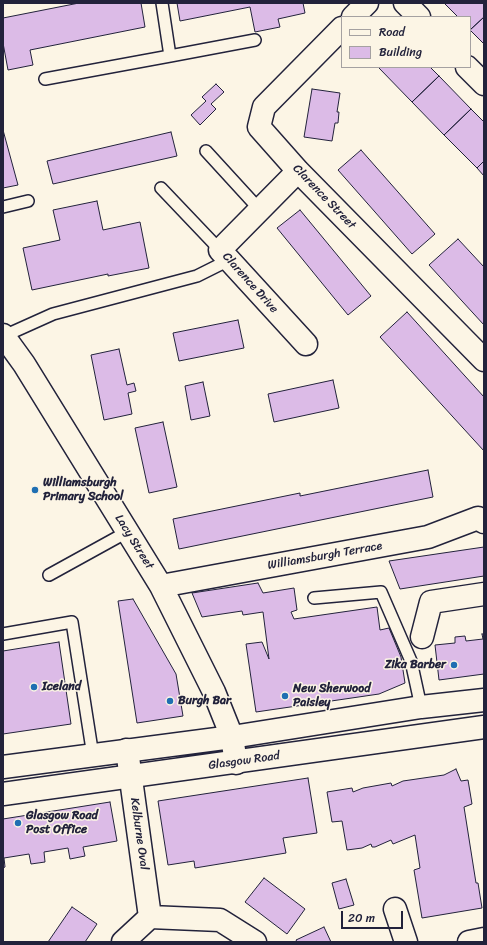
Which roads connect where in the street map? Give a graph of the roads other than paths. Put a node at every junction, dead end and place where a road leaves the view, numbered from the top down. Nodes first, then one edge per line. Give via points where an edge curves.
1 (162, 3) edge
2 (367, 3) edge
3 (405, 3) edge
4 (354, 16) edge
5 (417, 16) edge
6 (341, 29) edge
7 (255, 40) dead end
8 (170, 56) junction
9 (468, 68) edge
10 (45, 79) dead end
11 (484, 84) edge
12 (206, 151) dead end
13 (298, 171) junction
14 (161, 188) dead end
15 (28, 201) dead end
16 (3, 207) edge
17 (260, 210) junction
18 (225, 255) junction
19 (3, 335) edge
20 (306, 344) dead end
21 (484, 360) edge
22 (484, 522) edge
23 (127, 532) junction
24 (49, 575) dead end
25 (161, 586) junction
26 (484, 594) edge
27 (314, 598) dead end
28 (3, 634) edge
29 (422, 637) dead end
30 (484, 700) edge
31 (421, 707) junction
32 (484, 727) edge
33 (232, 737) junction
34 (127, 750) junction
35 (93, 756) junction
36 (236, 763) junction
37 (3, 767) edge
38 (131, 777) junction
39 (3, 794) edge
40 (395, 909) dead end
41 (150, 917) junction
42 (484, 939) edge
43 (123, 942) edge
44 (255, 942) edge
45 (406, 942) edge
46 (469, 942) edge

1 - 8 lane
2 - 4 street
3 - 5 street
6 - 13 street, Clarence Street via 264,107 259,127
7 - 8 lane
8 - 10 lane
9 - 11 street
12 - 17 lane
13 - 17 street, Clarence Drive
13 - 21 street, Clarence Street
14 - 18 lane
15 - 16 lane
17 - 18 street, Clarence Drive
18 - 19 lane via 196,276 53,314
18 - 20 street, Clarence Drive
19 - 23 street, Lacy Street via 24,364
22 - 25 street, Williamsburgh Terrace via 478,518 428,537
23 - 24 lane
23 - 25 street, Lacy Street
25 - 33 street, Lacy Street via 214,692
26 - 29 street via 431,602
27 - 31 lane via 381,592 411,661
28 - 35 lane via 72,622
30 - 31 street
31 - 33 street
32 - 36 street, Glasgow Road
33 - 34 street
33 - 36 street, Lacy Street
34 - 35 street
34 - 38 street, Kelburne Oval
35 - 37 street
36 - 38 street, Glasgow Road
38 - 39 street, Glasgow Road
38 - 41 street, Kelburne Oval
40 - 45 street
41 - 43 street
41 - 44 street via 220,920
42 - 46 street

